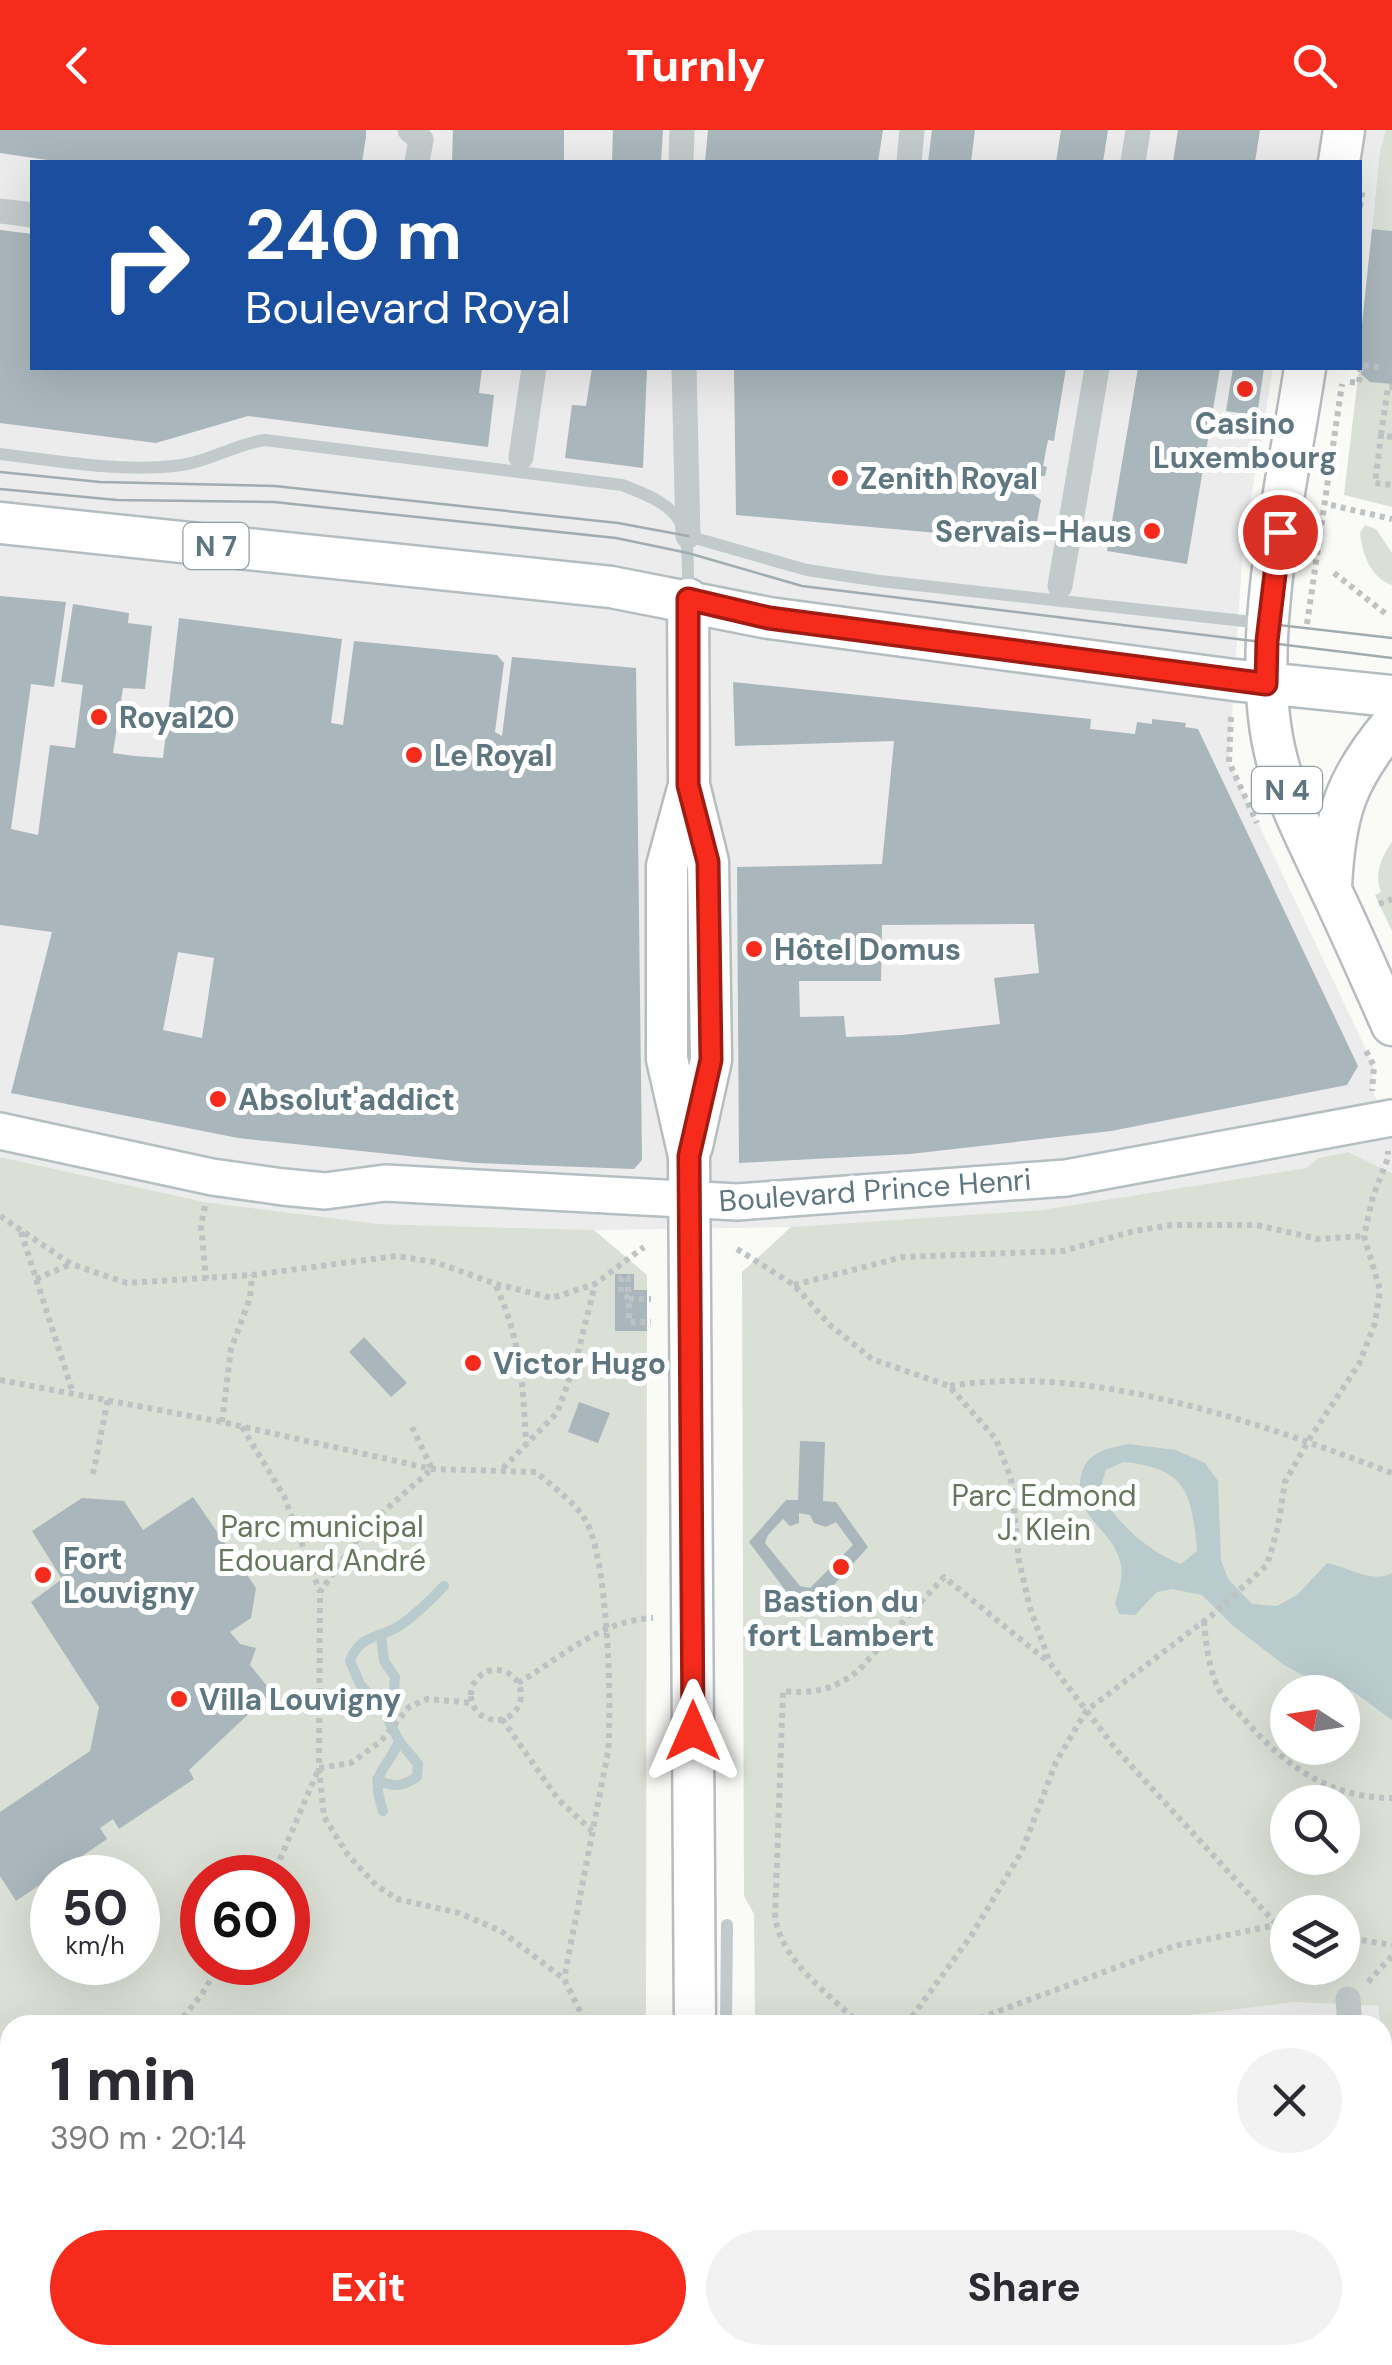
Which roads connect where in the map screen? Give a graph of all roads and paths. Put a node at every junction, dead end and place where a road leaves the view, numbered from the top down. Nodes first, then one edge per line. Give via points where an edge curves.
1 (410, 130) edge
2 (682, 130) edge
3 (912, 130) edge
4 (1138, 130) edge
5 (1344, 130) edge
6 (417, 160) edge
7 (681, 160) edge
8 (909, 160) edge
9 (1132, 160) edge
10 (1339, 160) edge
11 (0, 210) edge
12 (30, 215) edge
13 (1362, 365) edge
14 (1379, 367) dead end
15 (534, 370) edge
16 (684, 370) edge
17 (1097, 370) edge
18 (1305, 370) edge
19 (1360, 370) edge
20 (1353, 383) dead end
21 (1392, 387) edge
22 (1382, 435) junction
23 (1392, 436) edge
24 (0, 454) edge
25 (522, 458) dead end
26 (1392, 485) edge
27 (1331, 505) dead end
28 (1392, 519) edge
29 (0, 523) edge
30 (688, 536) junction
31 (1334, 574) dead end
32 (1060, 586) dead end
33 (688, 599) junction
34 (1386, 614) dead end
35 (1269, 624) junction
36 (1266, 684) junction
37 (1392, 696) edge
38 (1392, 724) edge
39 (1230, 731) dead end
40 (688, 785) junction
41 (1263, 834) dead end
42 (1331, 890) junction
43 (1392, 899) edge
44 (709, 903) junction
45 (667, 904) junction
46 (1379, 904) dead end
47 (1379, 1036) edge
48 (0, 1131) edge
49 (1390, 1143) edge
50 (689, 1156) junction
51 (690, 1200) junction
52 (0, 1216) edge
53 (201, 1226) dead end
54 (20, 1231) junction
55 (1364, 1236) junction
56 (644, 1247) dead end
57 (736, 1248) dead end
58 (71, 1264) junction
59 (252, 1275) junction
60 (36, 1280) junction
61 (206, 1280) junction
62 (496, 1284) junction
63 (595, 1284) junction
64 (794, 1285) junction
65 (1380, 1290) junction
66 (1392, 1298) edge
67 (651, 1299) dead end
68 (651, 1322) dead end
69 (0, 1380) edge
70 (949, 1386) junction
71 (73, 1393) junction
72 (108, 1400) junction
73 (222, 1422) junction
74 (242, 1426) junction
75 (412, 1427) dead end
76 (1308, 1441) junction
77 (526, 1443) junction
78 (502, 1468) junction
79 (432, 1469) junction
80 (93, 1474) dead end
81 (1392, 1474) edge
82 (320, 1592) junction
83 (653, 1618) dead end
84 (1204, 1621) junction
85 (605, 1630) junction
86 (1050, 1663) junction
87 (518, 1682) junction
88 (473, 1704) junction
89 (1086, 1711) junction
90 (502, 1720) junction
91 (319, 1768) junction
92 (1392, 1798) edge
93 (592, 1831) junction
94 (282, 1855) edge
95 (1270, 1919) edge
96 (727, 1925) dead end
97 (1270, 1927) edge
98 (1360, 1940) edge
99 (1392, 1945) edge
100 (564, 1979) junction
101 (207, 1985) edge
102 (185, 2015) edge
103 (582, 2015) edge
104 (695, 2015) edge
105 (726, 2015) edge
106 (850, 2015) edge
107 (913, 2015) edge
108 (988, 2015) edge

1 - 6 street via 420,140
2 - 7 street
3 - 8 street
4 - 9 street
5 - 10 main road
11 - 12 street
13 - 14 path
15 - 25 street
16 - 30 street
17 - 32 street
18 - 35 main road
19 - 20 path via 1359,383
21 - 22 path
22 - 23 path
22 - 26 path via 1374,483
24 - 30 lane via 151,467 186,465 265,440 622,485 662,503
27 - 28 path
29 - 33 main road, N 7
30 - 33 lane
30 - 35 lane via 807,570
31 - 34 path
33 - 36 main road, N 7 via 769,618
33 - 40 main road
35 - 36 main road
36 - 37 main road
36 - 42 main road, N 4 via 1277,761
38 - 42 main road, N 4 via 1343,799
39 - 41 path via 1228,762
40 - 44 main road via 708,862
40 - 45 main road via 668,866
42 - 47 main road, N 4
43 - 46 path
44 - 45 main road via 688,886
44 - 50 main road via 711,1060
45 - 50 main road via 667,1059
47 - 49 path via 1371,1087
48 - 51 main road, Boulevard Prince Henri via 283,1187 384,1183
49 - 51 main road, Boulevard Prince Henri via 1066,1178
49 - 55 path
50 - 51 main road
51 - 104 main road
52 - 54 path
53 - 61 path
54 - 58 path
54 - 60 path
55 - 64 path via 1172,1225 1063,1251 904,1257
55 - 65 path
56 - 63 path
57 - 64 path
58 - 60 path
58 - 61 path via 127,1283
59 - 61 path
59 - 62 path via 396,1256
59 - 73 path via 230,1349
60 - 71 path
62 - 63 path via 552,1298
62 - 77 path via 523,1368
63 - 77 path via 557,1413
64 - 70 path via 872,1360
65 - 66 path
65 - 76 path via 1359,1364
67 - 68 path via 629,1296 627,1316
69 - 71 path
70 - 76 path via 1026,1379 1164,1399
70 - 86 path via 996,1439 1012,1479 1019,1560
71 - 72 path
72 - 73 path
72 - 80 path
73 - 74 path
74 - 79 path
74 - 82 path via 284,1496
75 - 79 path
76 - 81 path
76 - 84 path via 1285,1482 1266,1565
77 - 78 path
78 - 79 path
78 - 85 path via 536,1472 586,1520
79 - 82 path via 366,1527
82 - 91 path
83 - 85 path
84 - 89 path
84 - 92 path via 1220,1692 1270,1748 1316,1783
85 - 87 path
85 - 93 path via 611,1717
86 - 89 path
86 - 106 path via 944,1576 844,1682 812,1693 783,1691 779,1939
87 - 88 path via 490,1671 473,1688
87 - 90 path via 519,1705
88 - 90 path via 488,1719
88 - 91 path via 428,1699 409,1707 381,1741 351,1763
89 - 95 path
89 - 107 path via 1056,1762 1022,1850 972,1936
90 - 93 path via 558,1798
91 - 94 path
91 - 100 path via 324,1817 376,1885 397,1899 501,1930
93 - 100 path
96 - 105 lane
97 - 108 path via 1174,1946
98 - 99 path
100 - 103 path
101 - 102 path

